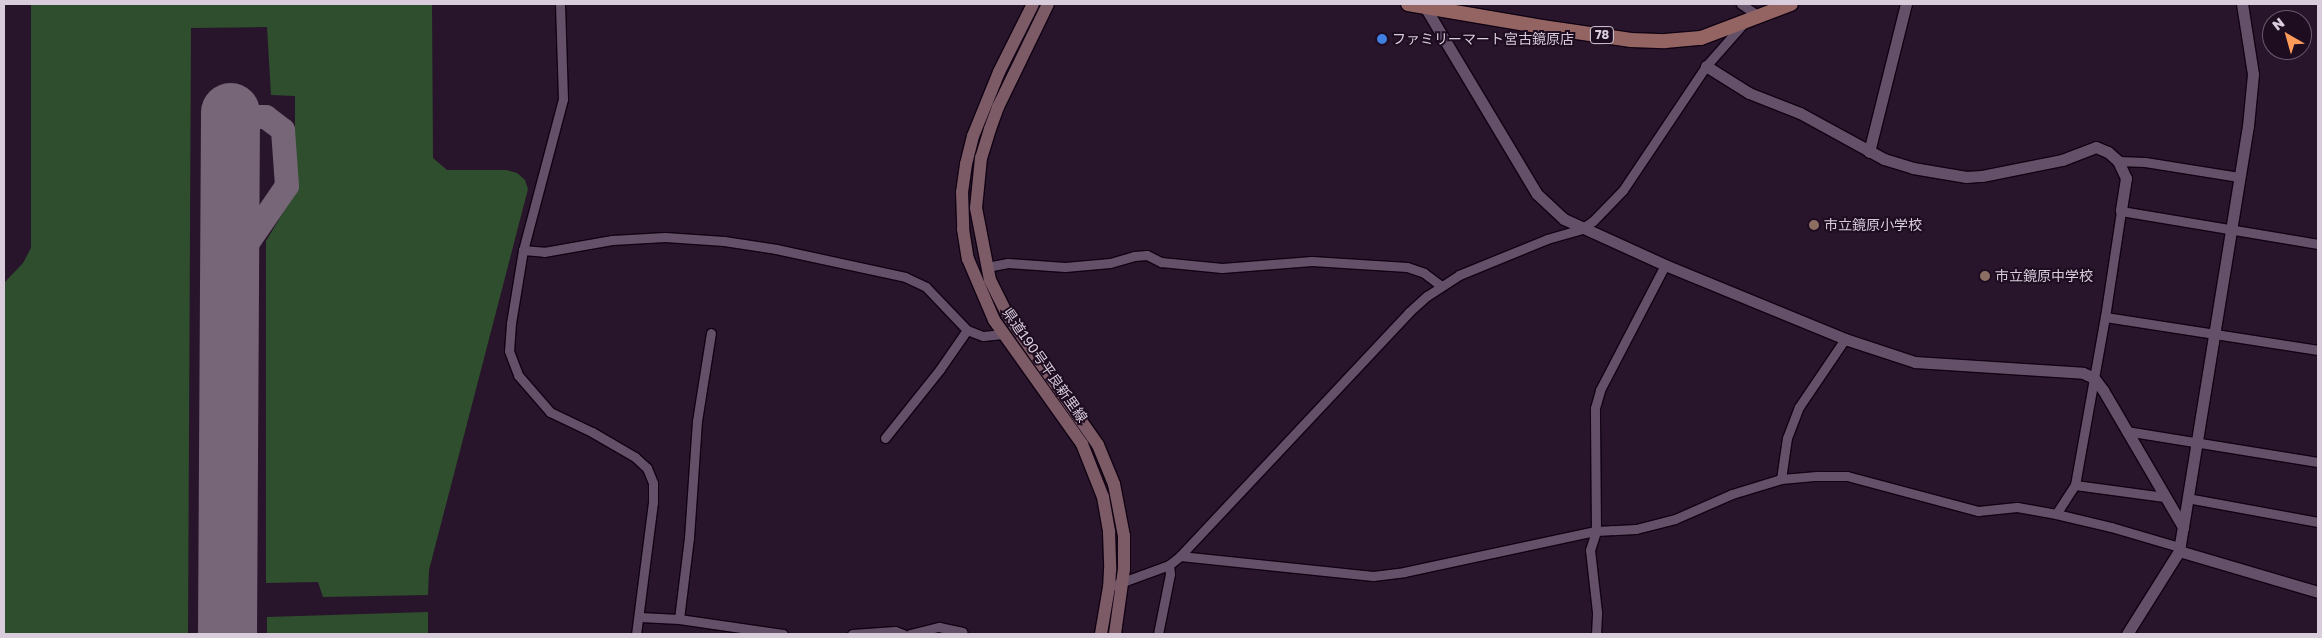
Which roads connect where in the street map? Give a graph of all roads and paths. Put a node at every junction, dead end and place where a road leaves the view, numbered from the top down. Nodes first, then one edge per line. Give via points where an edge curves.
1 (560, 4) edge
2 (1033, 4) edge
3 (1048, 4) edge
4 (1408, 4) edge
5 (1741, 4) edge
6 (1791, 4) edge
7 (1906, 4) edge
8 (2242, 4) edge
9 (1424, 7) junction
10 (1759, 16) junction
11 (1745, 22) junction
12 (1706, 66) junction
13 (1870, 152) junction
14 (2118, 162) junction
15 (2239, 177) junction
16 (2121, 211) junction
17 (1581, 229) junction
18 (2231, 230) junction
19 (2318, 244) edge
20 (523, 250) junction
21 (1665, 266) junction
22 (987, 267) junction
23 (1441, 286) junction
24 (2105, 318) junction
25 (967, 330) junction
26 (711, 333) dead end
27 (1003, 334) junction
28 (2216, 335) junction
29 (1844, 339) junction
30 (2318, 350) edge
31 (2094, 378) junction
32 (2126, 431) junction
33 (885, 438) dead end
34 (2196, 443) junction
35 (2318, 462) edge
36 (1781, 478) junction
37 (2075, 485) junction
38 (2164, 497) junction
39 (2187, 498) junction
40 (2056, 514) junction
41 (2318, 522) edge
42 (2183, 528) junction
43 (1596, 531) junction
44 (2179, 549) junction
45 (1180, 556) junction
46 (1169, 565) junction
47 (1122, 583) junction
48 (1109, 587) junction
49 (2318, 592) edge
50 (640, 617) junction
51 (679, 620) junction
52 (962, 632) dead end
53 (636, 634) edge
54 (783, 634) edge
55 (852, 634) edge
56 (903, 634) edge
57 (910, 634) edge
58 (1101, 634) edge
59 (1115, 634) edge
60 (1158, 634) edge
61 (1596, 634) edge
62 (2127, 634) edge

1 - 20 street via 563,99
2 - 27 main road, 県道190号平良新里線 via 999,72 973,136 962,192 968,259
3 - 22 main road, 県道190号平良新里線 via 998,107 981,158 976,208
4 - 9 main road, 78
5 - 10 street
6 - 10 main road, 78
7 - 13 street
8 - 15 street via 2253,74
9 - 11 main road, 78 via 1631,40 1701,38
9 - 17 street via 1537,194 1564,219
10 - 11 main road, 78
11 - 12 street
12 - 13 street via 1749,93 1800,113
12 - 17 street via 1623,190
13 - 14 street via 1913,168 1966,177 2062,160 2096,147 2108,152
14 - 15 street via 2145,162
14 - 16 street via 2126,178
15 - 18 street
16 - 18 street
16 - 24 street
17 - 21 street
17 - 23 street via 1547,239 1459,275
18 - 19 street
18 - 28 street
20 - 25 street via 544,252 612,240 665,237 776,249 905,277 926,287
20 - 50 street via 509,351 518,376 550,412 635,457 646,468 652,483 653,502
21 - 29 street
21 - 43 street via 1604,382 1595,408
22 - 23 street via 1008,263 1065,267 1110,263 1147,255 1161,262 1222,268 1312,261 1407,267 1424,273
22 - 47 main road, 県道190号平良新里線 via 1008,316 1098,445 1119,502 1124,536
23 - 45 street via 1409,312
24 - 28 street
24 - 31 street
25 - 27 street via 983,336
25 - 33 street
26 - 51 street via 697,421 689,538
27 - 48 main road, 県道190号平良新里線 via 1070,425 1093,470 1103,497 1109,532
28 - 30 street
28 - 34 street
29 - 31 street via 1915,362 2083,373
29 - 36 street via 1799,407 1787,438
31 - 32 street
31 - 37 street
32 - 34 street
32 - 38 street
34 - 35 street
34 - 39 street
36 - 40 street via 1848,476 1978,511 2017,508
36 - 43 street via 1732,494 1675,519 1636,529
37 - 38 street
37 - 40 street
38 - 42 street
39 - 41 street
39 - 42 street
40 - 44 street via 2111,526
42 - 44 street
43 - 45 street via 1373,576
43 - 61 street via 1590,550 1597,612
44 - 49 street
44 - 62 street
45 - 46 street
46 - 47 street
46 - 60 street
47 - 48 street
47 - 59 main road, 県道190号平良新里線
48 - 58 main road, 県道190号平良新里線
50 - 51 street
50 - 53 street
51 - 54 street
52 - 57 street via 939,627
55 - 56 street via 895,631

